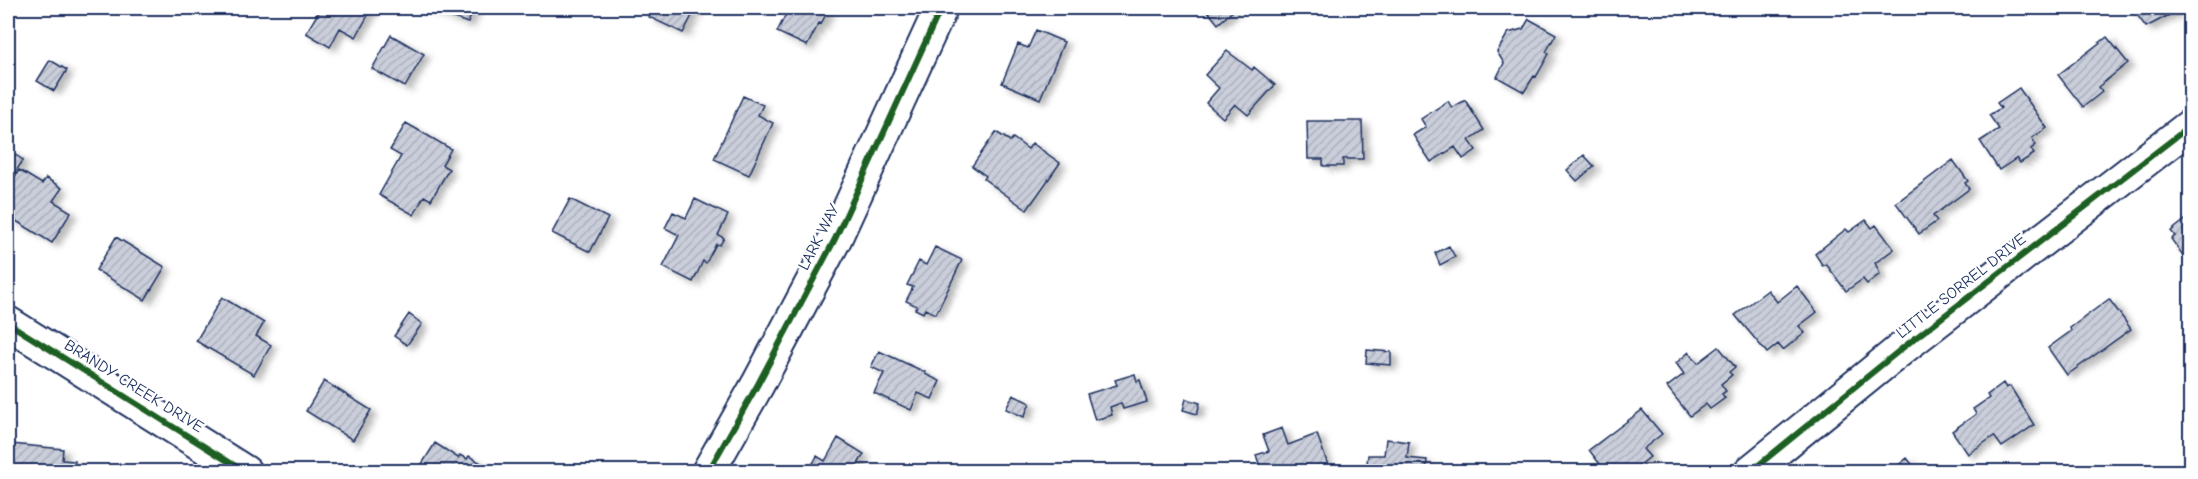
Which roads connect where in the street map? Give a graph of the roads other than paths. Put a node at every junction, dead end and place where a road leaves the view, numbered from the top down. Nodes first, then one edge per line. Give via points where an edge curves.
1 (936, 10) edge
2 (2190, 126) edge
3 (8, 323) edge
4 (245, 471) edge
5 (708, 471) edge
6 (1750, 471) edge

1 - 5 street, LARK WAY via 835,239
2 - 6 street, LITTLE SORREL DRIVE
3 - 4 street, BRANDY CREEK DRIVE

